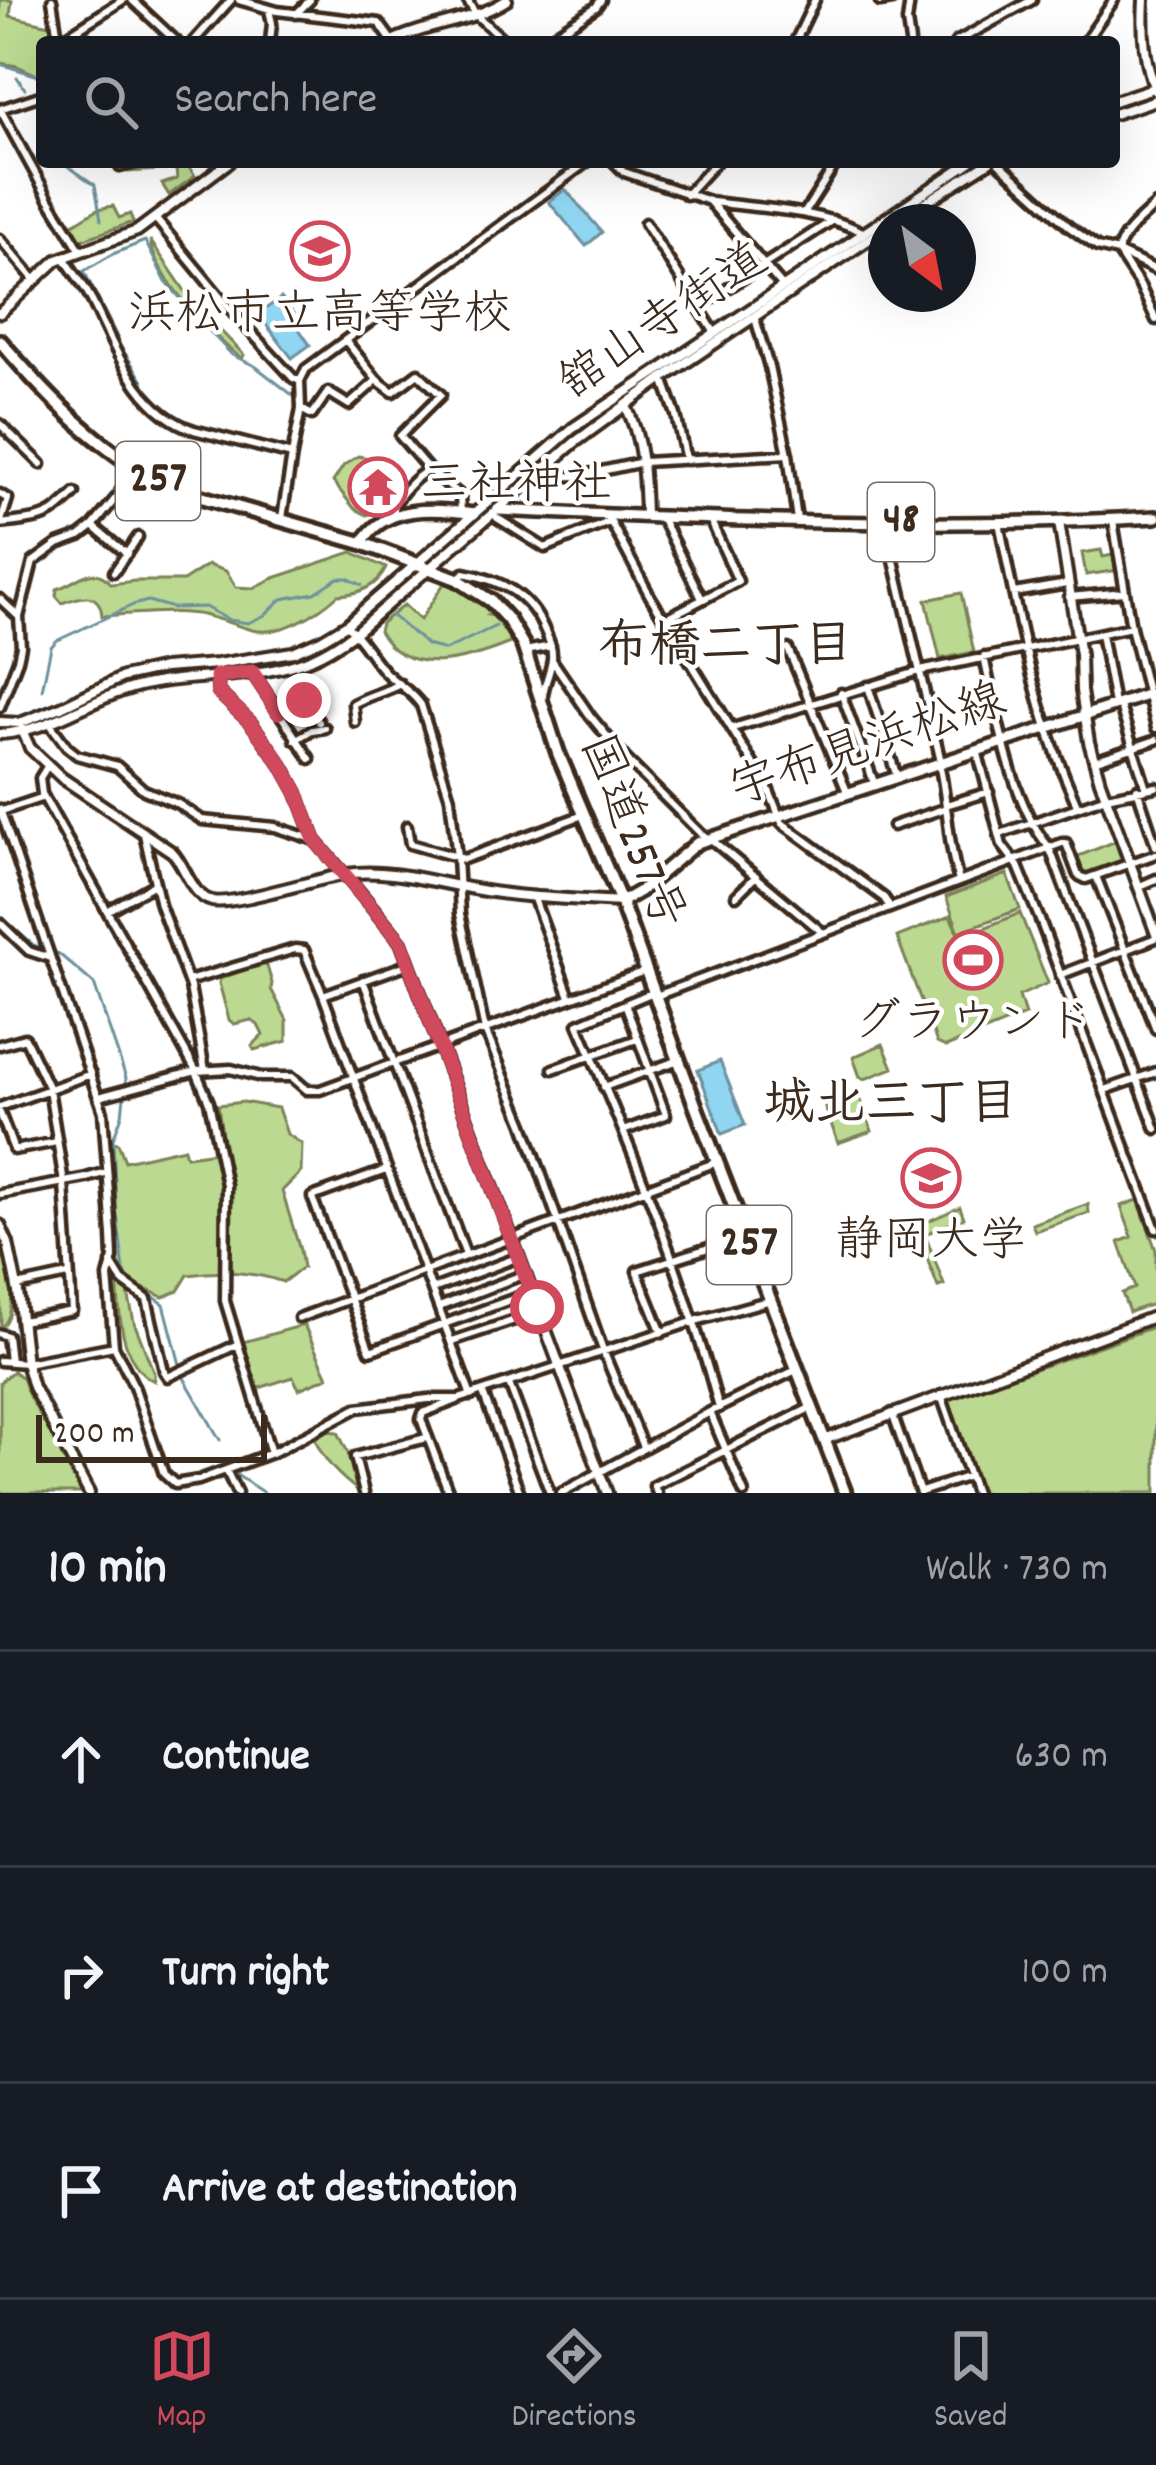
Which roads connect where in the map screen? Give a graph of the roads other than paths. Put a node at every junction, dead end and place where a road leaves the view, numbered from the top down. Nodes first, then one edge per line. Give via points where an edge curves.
1 (52, 0) edge
2 (127, 0) edge
3 (235, 0) edge
4 (310, 0) edge
5 (466, 0) edge
6 (507, 0) edge
7 (601, 0) edge
8 (815, 0) edge
9 (880, 0) edge
10 (892, 0) edge
11 (910, 0) edge
12 (1033, 0) edge
13 (1114, 0) edge
14 (1144, 0) edge
15 (108, 4) edge
16 (269, 10) junction
17 (296, 14) junction
18 (477, 16) junction
19 (77, 30) junction
20 (58, 36) edge
21 (69, 36) edge
22 (84, 36) edge
23 (170, 36) edge
24 (199, 36) edge
25 (271, 36) edge
26 (388, 36) edge
27 (405, 36) edge
28 (499, 36) edge
29 (552, 36) edge
30 (798, 36) edge
31 (909, 36) edge
32 (967, 36) edge
33 (1089, 36) edge
34 (1155, 92) edge
35 (36, 97) edge
36 (1120, 100) edge
37 (1120, 111) edge
38 (221, 168) edge
39 (579, 168) edge
40 (620, 168) edge
41 (711, 168) edge
42 (833, 168) edge
43 (957, 168) edge
44 (980, 168) edge
45 (1004, 168) edge
46 (686, 195) junction
47 (709, 202) junction
48 (923, 204) edge
49 (1156, 205) edge
50 (805, 212) junction
51 (152, 220) junction
52 (833, 220) junction
53 (645, 223) dead end
54 (865, 232) junction
55 (0, 239) edge
56 (868, 240) edge
57 (81, 251) junction
58 (1118, 252) junction
59 (64, 257) junction
60 (763, 265) junction
61 (1156, 270) edge
62 (34, 279) junction
63 (786, 292) junction
64 (699, 307) junction
65 (0, 313) edge
66 (754, 318) junction
67 (1156, 320) edge
68 (716, 333) junction
69 (0, 341) edge
70 (345, 341) junction
71 (663, 378) junction
72 (377, 380) junction
73 (300, 381) junction
74 (623, 401) junction
75 (301, 409) junction
76 (0, 424) edge
77 (788, 454) junction
78 (292, 455) junction
79 (686, 460) junction
80 (643, 462) junction
81 (41, 464) dead end
82 (135, 468) junction
83 (430, 470) junction
84 (534, 477) junction
85 (75, 493) dead end
86 (0, 494) edge
87 (461, 512) junction
88 (474, 514) junction
89 (497, 514) junction
90 (395, 515) junction
91 (645, 516) junction
92 (661, 517) junction
93 (1156, 517) edge
94 (710, 518) junction
95 (608, 519) junction
96 (797, 520) junction
97 (1113, 520) junction
98 (282, 521) junction
99 (884, 522) junction
100 (999, 522) junction
101 (1059, 522) junction
102 (93, 526) junction
103 (138, 537) dead end
104 (362, 543) junction
105 (127, 554) junction
106 (423, 566) junction
107 (114, 572) dead end
108 (458, 579) junction
109 (1067, 584) junction
110 (1125, 592) junction
111 (1014, 593) junction
112 (1069, 597) junction
113 (0, 598) edge
114 (702, 599) junction
115 (19, 617) junction
116 (664, 619) junction
117 (346, 625) junction
118 (1131, 627) junction
119 (355, 632) junction
120 (1100, 634) junction
121 (1077, 639) junction
122 (550, 646) junction
123 (788, 649) dead end
124 (1023, 649) junction
125 (525, 651) junction
126 (984, 657) junction
127 (552, 660) junction
128 (217, 664) junction
129 (920, 671) junction
130 (252, 672) junction
131 (217, 676) junction
132 (4, 681) edge
133 (400, 684) junction
134 (868, 686) junction
135 (841, 693) junction
136 (1151, 693) edge
137 (542, 702) junction
138 (811, 703) junction
139 (1117, 704) junction
140 (0, 707) edge
141 (278, 712) junction
142 (1084, 715) junction
143 (0, 722) edge
144 (355, 722) dead end
145 (50, 724) junction
146 (1046, 726) junction
147 (21, 728) junction
148 (733, 728) junction
149 (1156, 728) edge
150 (0, 734) edge
151 (296, 740) junction
152 (1156, 740) edge
153 (1002, 741) junction
154 (1133, 748) junction
155 (977, 749) junction
156 (310, 758) dead end
157 (1094, 761) junction
158 (940, 762) junction
159 (48, 765) junction
160 (897, 777) junction
161 (874, 785) junction
162 (1146, 788) edge
163 (989, 792) junction
164 (848, 794) junction
165 (44, 796) junction
166 (1106, 796) junction
167 (1077, 806) junction
168 (946, 807) junction
169 (0, 811) edge
170 (583, 815) junction
171 (780, 817) junction
172 (1033, 821) junction
173 (407, 826) dead end
174 (893, 826) dead end
175 (143, 834) junction
176 (1000, 834) junction
177 (315, 840) junction
178 (712, 840) junction
179 (1049, 847) junction
180 (1156, 850) edge
181 (458, 857) junction
182 (1013, 861) junction
183 (1130, 864) junction
184 (345, 874) junction
185 (757, 876) junction
186 (1096, 876) junction
187 (1156, 879) edge
188 (959, 881) junction
189 (155, 884) junction
190 (458, 886) junction
191 (1138, 886) junction
192 (533, 896) junction
193 (736, 896) dead end
194 (621, 902) junction
195 (890, 907) junction
196 (107, 911) junction
197 (0, 923) edge
198 (822, 932) junction
199 (1155, 932) edge
200 (1125, 950) junction
201 (50, 953) junction
202 (1093, 962) junction
203 (409, 964) junction
204 (646, 970) junction
205 (1060, 975) junction
206 (363, 980) junction
207 (188, 981) junction
208 (323, 994) junction
209 (655, 994) junction
210 (570, 997) junction
211 (626, 1006) junction
212 (484, 1030) junction
213 (1156, 1030) edge
214 (638, 1039) junction
215 (0, 1045) edge
216 (439, 1047) junction
217 (590, 1055) junction
218 (679, 1060) junction
219 (394, 1064) junction
220 (553, 1069) dead end
221 (650, 1070) junction
222 (200, 1071) junction
223 (1156, 1072) edge
224 (91, 1074) junction
225 (354, 1078) junction
226 (1137, 1079) junction
227 (604, 1088) junction
228 (49, 1089) junction
229 (1105, 1090) junction
230 (98, 1097) junction
231 (0, 1110) edge
232 (1156, 1129) edge
233 (623, 1131) junction
234 (57, 1142) junction
235 (717, 1162) junction
236 (388, 1170) junction
237 (106, 1172) junction
238 (64, 1183) junction
239 (646, 1188) junction
240 (0, 1194) edge
241 (1153, 1215) edge
242 (557, 1221) junction
243 (0, 1225) edge
244 (1156, 1229) edge
245 (746, 1236) junction
246 (512, 1237) junction
247 (466, 1255) junction
248 (519, 1257) junction
249 (672, 1258) junction
250 (111, 1263) junction
251 (426, 1271) junction
252 (525, 1274) junction
253 (68, 1275) junction
254 (17, 1286) junction
255 (433, 1289) junction
256 (532, 1292) junction
257 (350, 1299) junction
258 (771, 1300) junction
259 (439, 1307) junction
260 (539, 1312) junction
261 (1156, 1316) edge
262 (299, 1318) dead end
263 (22, 1321) junction
264 (695, 1321) junction
265 (445, 1324) junction
266 (662, 1333) junction
267 (0, 1334) edge
268 (452, 1341) junction
269 (238, 1344) junction
270 (114, 1346) junction
271 (604, 1353) junction
272 (0, 1361) edge
273 (10, 1363) junction
274 (26, 1363) junction
275 (559, 1368) junction
276 (796, 1370) junction
277 (509, 1383) junction
278 (483, 1393) junction
279 (941, 1395) junction
280 (471, 1396) junction
281 (459, 1399) junction
282 (719, 1408) junction
283 (811, 1408) junction
284 (710, 1412) junction
285 (892, 1413) junction
286 (428, 1438) junction
287 (824, 1439) junction
288 (644, 1448) junction
289 (725, 1449) junction
290 (271, 1453) junction
291 (226, 1470) junction
292 (598, 1470) junction
293 (969, 1476) junction
294 (89, 1493) edge
295 (237, 1493) edge
296 (364, 1493) edge
297 (449, 1493) edge
298 (520, 1493) edge
299 (550, 1493) edge
300 (561, 1493) edge
301 (607, 1493) edge
302 (656, 1493) edge
303 (744, 1493) edge
304 (845, 1493) edge
305 (920, 1493) edge
306 (975, 1493) edge

1 - 20 street
2 - 15 street
2 - 23 street
3 - 16 street
3 - 24 street
4 - 17 street
5 - 18 street
6 - 18 street
7 - 29 street
8 - 30 street
9 - 10 street
11 - 31 street
12 - 32 street
13 - 33 street
14 - 34 street via 1145,60
15 - 19 street
16 - 17 street
16 - 25 street
17 - 26 street via 379,23
18 - 27 street
18 - 28 street
19 - 21 street
19 - 22 street
34 - 36 street
34 - 37 street
35 - 57 street via 0,109
38 - 51 street
39 - 70 street
40 - 46 street
41 - 46 street
42 - 50 street
43 - 54 street, 舘山寺街道
44 - 48 street
45 - 58 street via 1067,226
46 - 47 street
47 - 50 street
47 - 60 street
49 - 58 street
50 - 52 street
51 - 57 street
51 - 73 street
52 - 54 street
52 - 60 street
53 - 64 street
54 - 63 street, 舘山寺街道
55 - 62 street
56 - 63 street, 舘山寺街道
57 - 59 street
58 - 61 street
58 - 67 street
59 - 62 street
59 - 78 street via 130,375 166,415
60 - 63 street
60 - 64 street
62 - 65 street
63 - 66 street, 舘山寺街道
63 - 68 street, 舘山寺街道
64 - 68 street
66 - 71 street, 舘山寺街道
66 - 77 street
68 - 74 street, 舘山寺街道
69 - 82 highway, 国道257号 / 257 via 67,415
70 - 72 street
70 - 73 street
71 - 74 street, 舘山寺街道
71 - 79 street
72 - 75 street via 349,405 328,392 312,415
72 - 83 street via 393,392 418,373 441,394 400,436
73 - 75 street
74 - 80 street
74 - 84 street, 舘山寺街道
74 - 88 street, 舘山寺街道 via 573,428
75 - 78 street
76 - 81 street
77 - 79 street
77 - 96 street
78 - 98 street
79 - 80 street
80 - 84 street
80 - 91 street
82 - 98 highway, 国道257号 / 257 via 176,490
82 - 102 street
83 - 87 street via 460,495
83 - 90 street via 402,493
84 - 89 street, 舘山寺街道
85 - 86 street via 46,518 0,524 8,500
87 - 88 main road
87 - 90 main road
88 - 106 street, 舘山寺街道
89 - 95 main road, 48
89 - 95 street via 545,548
89 - 106 street, 舘山寺街道
90 - 104 main road
91 - 92 main road, 48
91 - 95 main road, 48
92 - 94 main road, 48
92 - 114 street
93 - 97 main road, 48
94 - 96 main road, 48
94 - 114 street via 739,581
95 - 116 street
96 - 99 main road, 48
97 - 101 main road, 48
97 - 110 street
98 - 104 highway, 国道257号 / 257
99 - 100 main road, 48
99 - 129 street
100 - 101 main road, 48
100 - 111 street
101 - 109 street
102 - 105 street
102 - 115 street via 33,562
103 - 105 street
104 - 106 highway, 国道257号 / 257
105 - 107 street
106 - 108 highway, 国道257号 / 257
106 - 117 street
106 - 119 street
108 - 122 street via 473,574 516,590
108 - 125 highway, 国道257号 / 257 via 491,601
109 - 111 street
109 - 112 street
110 - 112 street
110 - 118 street
111 - 124 street
112 - 121 street
113 - 115 street
114 - 116 street
115 - 132 street via 22,646
116 - 148 street
117 - 119 street
117 - 128 street via 293,652
118 - 120 street
118 - 136 street
119 - 130 street via 300,663
119 - 133 street
120 - 121 street
120 - 139 street
121 - 124 street
121 - 142 street
122 - 125 street
122 - 127 street
123 - 138 street
124 - 126 street
124 - 146 street
125 - 137 highway, 国道257号 / 257
126 - 129 street
126 - 153 street
127 - 137 street
127 - 178 street via 626,759
128 - 131 street
128 - 147 street via 123,677
129 - 134 street
129 - 158 street
130 - 131 street
130 - 141 street
131 - 145 street via 135,687
131 - 177 street via 218,692 282,765
132 - 140 street
133 - 144 street via 356,700
133 - 181 street via 421,705 450,798
134 - 135 street
134 - 160 street
135 - 138 street
135 - 161 street
136 - 139 main road, 宇布見浜松線
136 - 149 street
137 - 170 highway, 国道257号 / 257
138 - 148 street
138 - 164 street
139 - 142 main road, 宇布見浜松線
139 - 154 street
141 - 151 street
141 - 151 street via 302,699 322,725
142 - 146 main road, 宇布見浜松線
142 - 157 street
143 - 147 street
145 - 147 street
145 - 177 street via 77,754 117,766 202,820
146 - 153 main road, 宇布見浜松線
146 - 167 street
147 - 150 street
147 - 159 street
148 - 171 street
151 - 156 street
152 - 154 street
153 - 155 main road, 宇布見浜松線
153 - 172 street
154 - 157 street
154 - 162 street
155 - 158 main road, 宇布見浜松線
155 - 163 street
157 - 166 street
158 - 160 main road, 宇布見浜松線
158 - 168 street
159 - 165 street via 39,784
159 - 175 street
160 - 161 main road, 宇布見浜松線
161 - 164 main road, 宇布見浜松線
162 - 166 street
162 - 180 street
163 - 168 street
163 - 176 street
164 - 171 main road, 宇布見浜松線
165 - 169 street
165 - 196 street
166 - 167 street
166 - 183 street
167 - 172 street
168 - 174 street
168 - 188 street
169 - 201 street
170 - 181 street
170 - 194 highway, 国道257号 / 257
171 - 178 main road, 宇布見浜松線
171 - 195 street
172 - 176 street
172 - 179 street
173 - 181 street via 410,844
175 - 184 street via 172,852 211,901
175 - 189 street
176 - 182 street
177 - 184 street
178 - 185 street
178 - 194 main road, 宇布見浜松線 via 695,844
179 - 182 street
179 - 186 street via 1066,843 1081,878
179 - 202 street
180 - 183 street
181 - 190 street
182 - 188 street
182 - 205 street
183 - 186 street
183 - 191 street
184 - 190 street
184 - 203 street via 401,942
185 - 193 street
185 - 198 street
186 - 200 street
187 - 191 street
188 - 195 street
189 - 196 street
189 - 207 street
190 - 192 street
190 - 212 street
191 - 199 street
192 - 194 street
192 - 210 street
194 - 204 highway, 国道257号 / 257
195 - 198 street
196 - 222 street
197 - 201 street via 29,951
198 - 209 street
199 - 200 street
200 - 202 street
200 - 213 street
201 - 224 street
202 - 205 street
202 - 226 street
203 - 206 street
203 - 216 street
204 - 209 highway, 国道257号 / 257
204 - 210 street
205 - 229 street
206 - 208 street
206 - 219 street
207 - 208 street via 295,949 304,950
207 - 222 street
208 - 225 street
209 - 211 street
209 - 218 highway, 国道257号 / 257
210 - 212 street
211 - 214 street
211 - 217 street via 578,1024
212 - 216 street
212 - 242 street
214 - 217 street
214 - 221 street
215 - 228 street via 25,1038
216 - 219 street
216 - 246 street
217 - 220 street
217 - 227 street
218 - 221 street
218 - 235 highway, 国道257号 / 257
219 - 225 street
219 - 247 street
221 - 227 street
221 - 233 street via 666,1115
222 - 225 street via 292,1077 313,1092
222 - 230 street
222 - 269 street via 226,1185 225,1293
223 - 226 street
224 - 228 street
224 - 230 street
225 - 236 street
226 - 229 street
226 - 232 street
227 - 233 street
228 - 231 street
228 - 234 street
229 - 241 street
230 - 237 street
231 - 234 street via 14,1150
233 - 239 street
234 - 238 street
235 - 239 street
235 - 245 highway, 国道257号 / 257
236 - 251 street
236 - 257 street via 312,1197
237 - 238 street
237 - 250 street
238 - 240 street
238 - 253 street
239 - 242 street
239 - 249 street
241 - 244 street
242 - 246 street
242 - 271 street
243 - 254 street
245 - 249 street
245 - 258 highway, 国道257号 / 257
246 - 247 street
246 - 248 street
247 - 251 street
248 - 252 street
248 - 255 street
249 - 264 street
249 - 266 street via 638,1271
250 - 269 street via 146,1299 166,1376
250 - 270 street
251 - 255 street
251 - 257 street
252 - 256 street
252 - 259 street
253 - 254 street
253 - 263 street via 72,1311
254 - 263 street
255 - 259 street
256 - 260 street
256 - 265 street
257 - 262 street
257 - 265 street via 370,1351
258 - 264 street
258 - 276 highway, 国道257号 / 257
259 - 265 street
260 - 268 street
260 - 275 street
261 - 279 street
263 - 274 street
264 - 266 street
264 - 282 street
265 - 268 street
266 - 271 street
267 - 273 street
268 - 280 street
269 - 290 street
270 - 274 street
270 - 291 street via 164,1474 183,1484
271 - 275 street
271 - 288 street
272 - 273 street
273 - 274 street
274 - 294 street
275 - 277 street
275 - 292 street
276 - 282 street
276 - 283 highway, 国道257号 / 257
277 - 278 street
277 - 299 street
278 - 280 street
278 - 298 street
279 - 285 street
279 - 293 street
280 - 281 street
281 - 286 street via 422,1413
281 - 290 street via 357,1408
282 - 284 street
283 - 287 highway, 国道257号 / 257
283 - 289 street
284 - 288 street
284 - 289 street
285 - 287 street
285 - 305 street
286 - 296 street via 355,1457
286 - 297 street
287 - 304 highway, 国道257号 / 257
288 - 292 street
289 - 302 street via 654,1486
289 - 303 street
290 - 291 street
291 - 295 street
292 - 300 street
292 - 301 street
293 - 305 street
293 - 306 street

